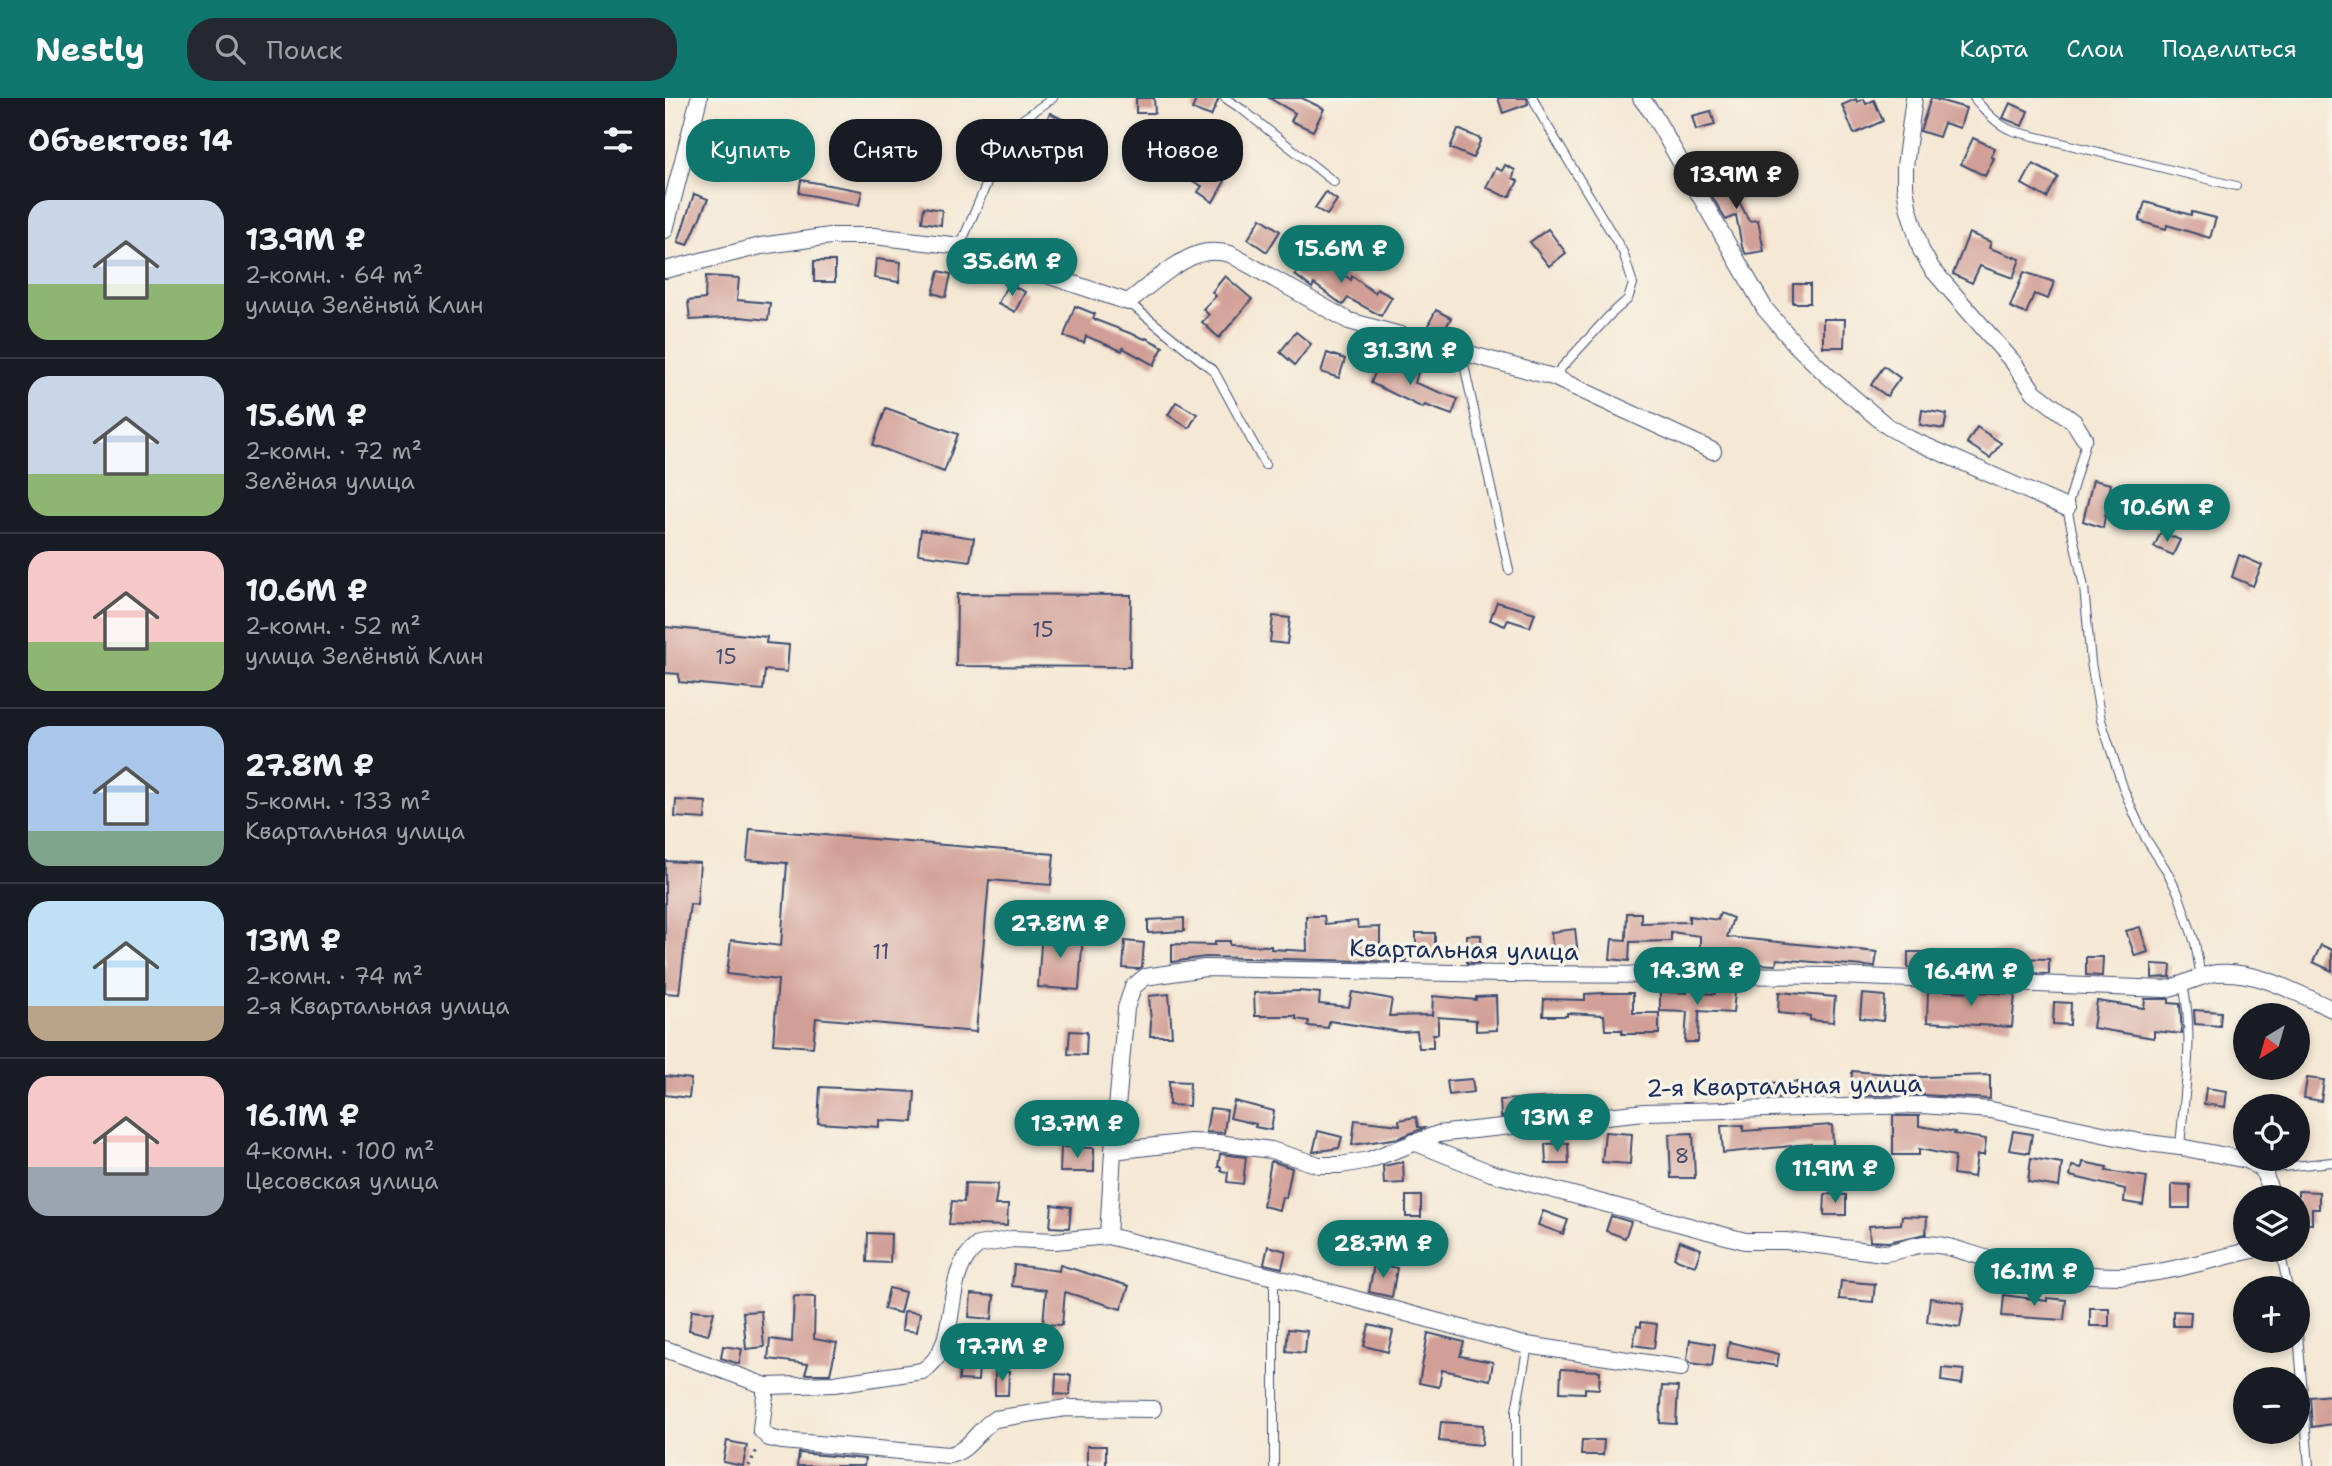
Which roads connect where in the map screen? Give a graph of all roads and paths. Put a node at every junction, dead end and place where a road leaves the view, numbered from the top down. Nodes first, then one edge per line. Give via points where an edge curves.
1 (699, 98) edge
2 (1053, 98) edge
3 (1225, 98) edge
4 (1533, 98) edge
5 (1641, 98) edge
6 (1914, 98) edge
7 (1974, 98) edge
8 (1334, 183) dead end
9 (2236, 187) dead end
10 (665, 230) edge
11 (960, 246) junction
12 (665, 270) edge
13 (1128, 302) junction
14 (1461, 351) junction
15 (1553, 377) junction
16 (2084, 438) joint
17 (1713, 451) dead end
18 (1265, 465) dead end
19 (2067, 508) junction
20 (1509, 570) dead end
21 (2201, 977) junction
22 (2182, 985) junction
23 (2332, 1009) edge
24 (1414, 1142) junction
25 (2180, 1147) junction
26 (1113, 1151) junction
27 (2233, 1157) edge
28 (2332, 1162) edge
29 (2310, 1164) edge
30 (1108, 1237) junction
31 (2233, 1254) edge
32 (1274, 1277) junction
33 (1528, 1345) junction
34 (665, 1349) edge
35 (2300, 1353) edge
36 (1681, 1367) dead end
37 (766, 1386) junction
38 (1153, 1409) dead end
39 (1274, 1466) edge
40 (1516, 1466) edge
41 (2309, 1466) edge

1 - 10 street
2 - 11 lane via 1023,118 1004,143
3 - 8 lane
4 - 15 lane via 1623,252 1633,284 1628,299
5 - 19 street via 1765,309 1828,376 1887,426 1910,439
6 - 16 street via 1905,186 1921,250 2034,392 2074,422
7 - 9 lane via 1991,118 2013,131
11 - 12 street via 830,236 761,246
11 - 13 street
13 - 14 street via 1199,253 1219,252 1349,321
13 - 18 lane via 1214,371
14 - 15 street
14 - 20 lane
15 - 17 street
16 - 19 lane
19 - 21 lane via 2086,597 2101,720 2136,818 2178,893
21 - 22 street, Квартальная улица
21 - 23 street, Квартальная улица via 2230,973 2260,978
22 - 25 lane via 2188,1055
22 - 26 street, Квартальная улица via 2165,989 1837,976 1205,968 1154,975 1133,987 1126,1008
24 - 25 street, 2-я Квартальная улица via 1450,1132 1645,1112 1922,1105 1990,1110
24 - 26 street, 2-я Квартальная улица via 1341,1166 1218,1143
24 - 31 street via 1491,1173 1745,1241 1786,1241 1884,1253 1938,1245 2054,1272 2119,1276
25 - 27 street, 2-я Квартальная улица
26 - 30 street
28 - 29 lane
30 - 32 street
30 - 37 street via 1013,1239 978,1245 960,1267 941,1351 934,1364 922,1371 834,1384
32 - 33 street
32 - 39 lane
33 - 36 street
33 - 40 lane via 1515,1411
34 - 37 street
35 - 41 lane
37 - 38 street via 760,1424 769,1438 948,1455 967,1447 995,1419 1066,1408

